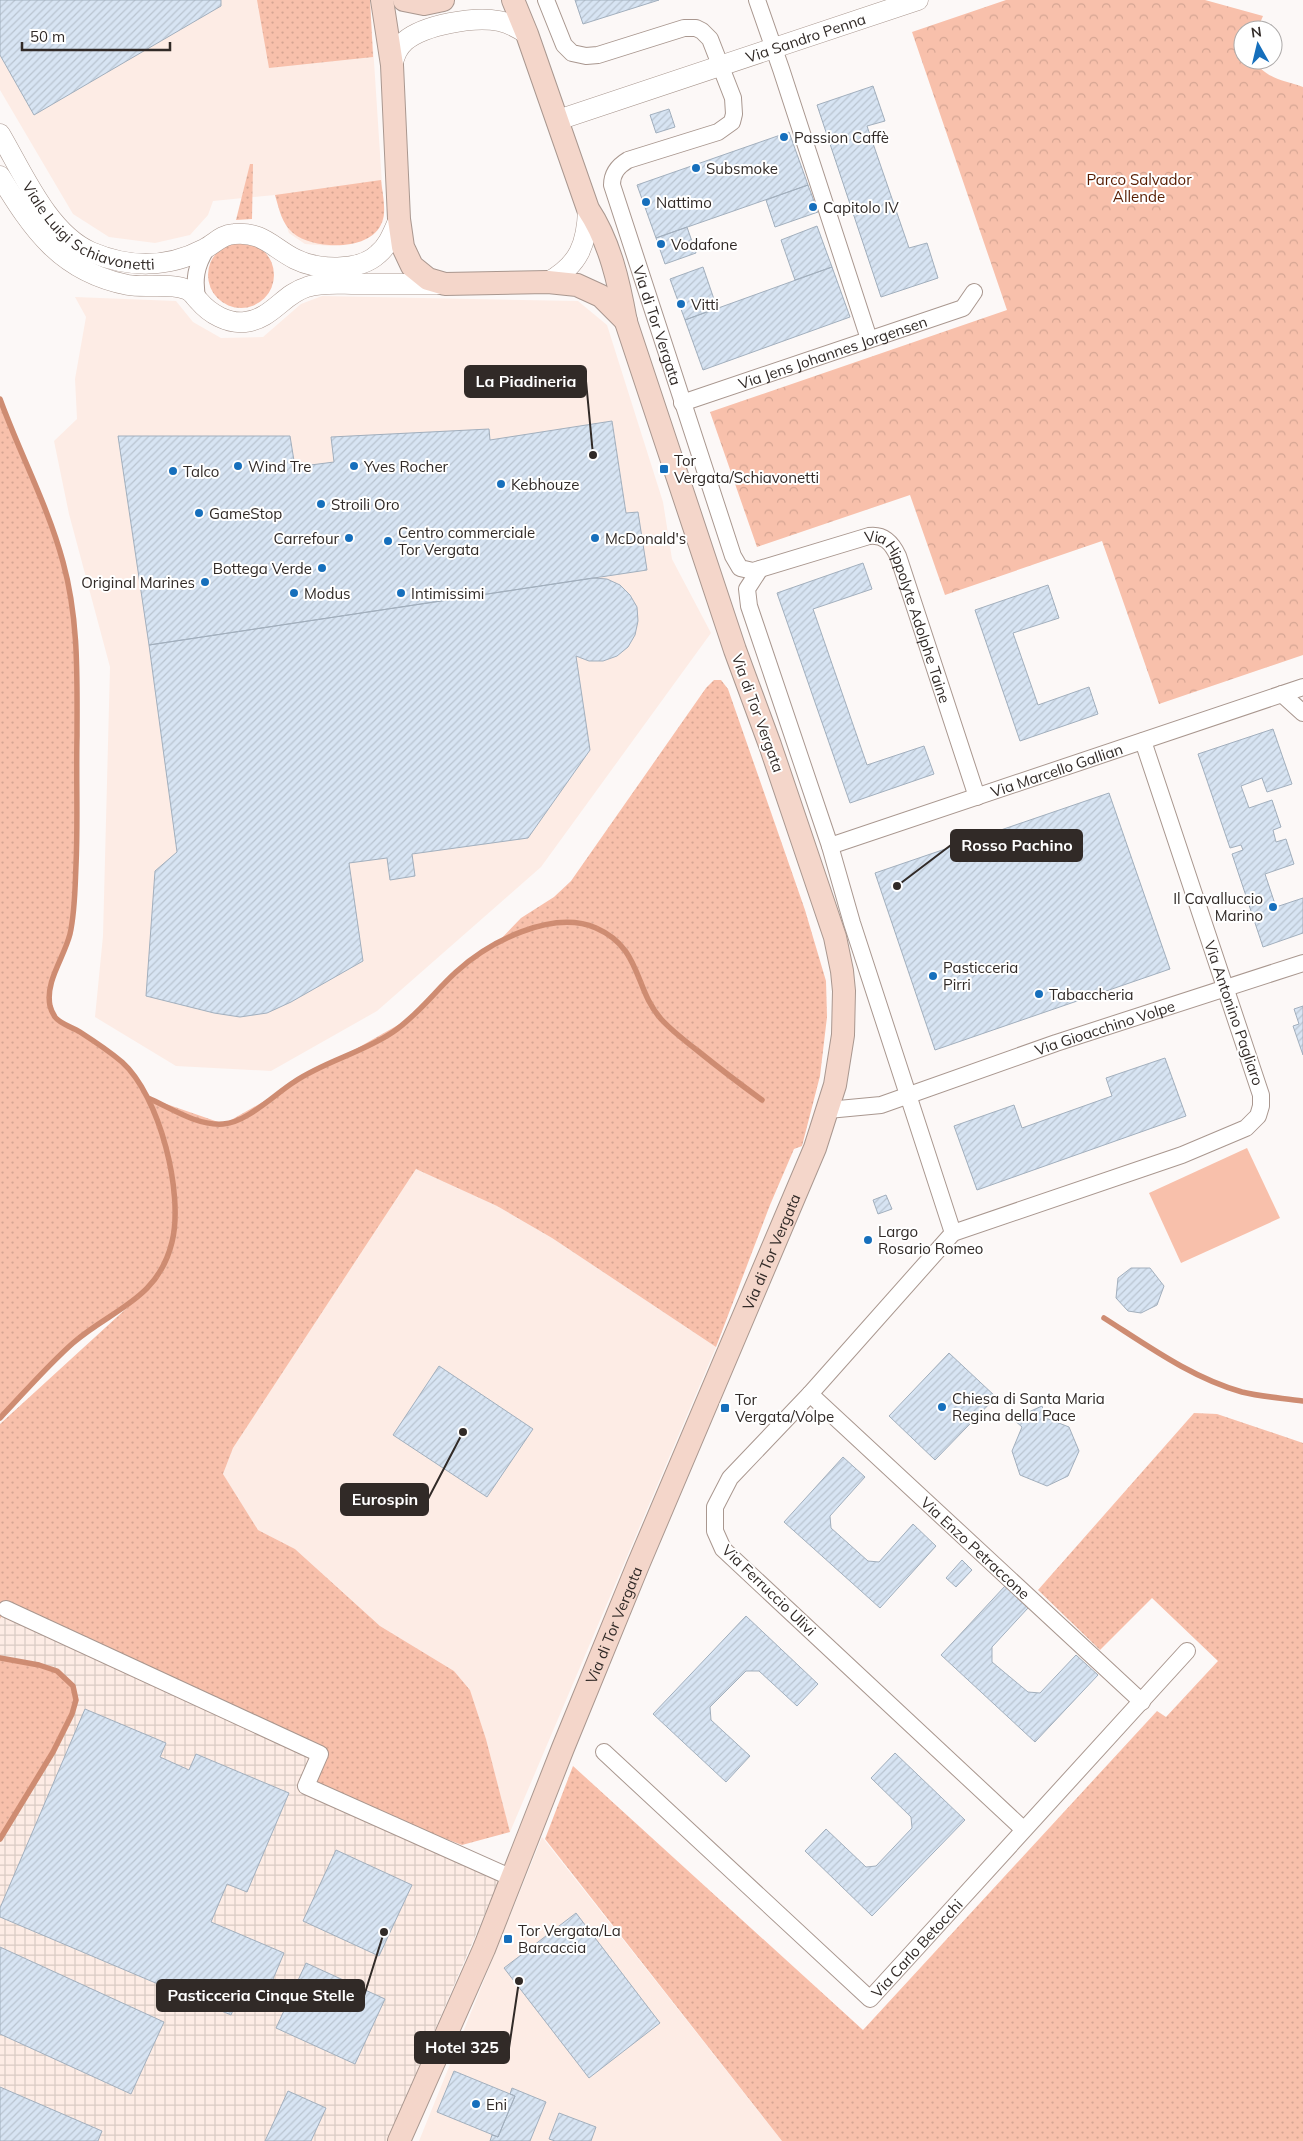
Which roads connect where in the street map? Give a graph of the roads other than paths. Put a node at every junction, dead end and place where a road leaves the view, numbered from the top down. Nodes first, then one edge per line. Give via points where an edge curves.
1 (382, 0) edge
2 (404, 0) edge
3 (443, 0) edge
4 (513, 0) edge
5 (546, 0) edge
6 (757, 0) edge
7 (918, 0) edge
8 (527, 34) junction
9 (774, 48) junction
10 (392, 65) junction
11 (721, 66) junction
12 (558, 120) junction
13 (0, 134) edge
14 (0, 176) edge
15 (588, 209) junction
16 (399, 219) junction
17 (207, 248) junction
18 (548, 282) junction
19 (446, 284) junction
20 (974, 292) dead end
21 (198, 301) junction
22 (626, 322) junction
23 (869, 339) junction
24 (682, 403) junction
25 (731, 549) junction
26 (706, 557) junction
27 (740, 568) joint
28 (760, 569) junction
29 (1303, 687) edge
30 (1282, 694) junction
31 (1303, 713) edge
32 (1143, 741) junction
33 (977, 797) junction
34 (830, 846) junction
35 (1303, 962) edge
36 (1226, 988) junction
37 (908, 1096) junction
38 (828, 1110) junction
39 (953, 1233) junction
40 (810, 1394) junction
41 (6, 1609) dead end
42 (1187, 1651) dead end
43 (1142, 1702) junction
44 (604, 1752) dead end
45 (1024, 1828) junction
46 (512, 1878) junction
47 (399, 2141) edge

1 - 10 main road, Via di Tor Vergata
2 - 3 main road via 424,4
4 - 8 main road, Via di Tor Vergata
5 - 11 street via 561,40 572,53 592,56 691,28 708,35
6 - 9 street
7 - 9 street, Via Sandro Penna
8 - 10 street, Via di Tor Vergata via 494,20 437,26 404,42 396,51
8 - 12 main road, Via di Tor Vergata
9 - 11 street, Via Sandro Penna
9 - 23 street
10 - 16 main road, Via di Tor Vergata
11 - 12 street, Via Sandro Penna
11 - 24 street, Via di Tor Vergata via 734,104 732,122 712,135 628,160 618,167 612,179 613,194
12 - 15 main road, Via di Tor Vergata
13 - 17 street, Viale Luigi Schiavonetti via 49,216 76,243 92,252 153,265 175,262
14 - 21 street, Viale Luigi Schiavonetti via 30,225 66,258 96,275 119,283 184,288 192,292
15 - 18 street, Via di Tor Vergata via 583,246 568,268
15 - 22 main road, Via di Tor Vergata via 602,232
16 - 17 street, Viale Luigi Schiavonetti via 388,244 380,253 350,266 318,266 301,262 273,244 248,234 226,235
16 - 19 main road, Via di Tor Vergata via 403,247 412,266 428,279
17 - 21 street via 197,267 195,288
18 - 19 main road, Via di Tor Vergata
18 - 22 main road, Via di Tor Vergata via 577,285 594,292
19 - 21 street, Viale Luigi Schiavonetti via 310,286 291,295 262,318 236,323 219,317
20 - 23 street, Via Jens Johannes Jorgensen via 963,308
22 - 26 main road, Via di Tor Vergata
23 - 24 street, Via Jens Johannes Jorgensen
24 - 25 street, Via di Tor Vergata
25 - 26 street
25 - 27 street, Via di Tor Vergata
26 - 38 main road, Via di Tor Vergata via 835,937 845,1006 842,1045
27 - 28 street, Via Hippolyte Adolphe Taine via 749,571
28 - 33 street, Via Hippolyte Adolphe Taine via 868,536 881,536 894,546
28 - 34 street, Via di Tor Vergata via 747,589 749,606
29 - 30 street, Via Marcello Gallian
30 - 31 street
30 - 32 street, Via Marcello Gallian
32 - 33 street, Via Marcello Gallian
32 - 36 street, Via Antonino Pagliaro
33 - 34 street, Via Marcello Gallian
34 - 37 street, Via di Tor Vergata
35 - 36 street, Via Gioacchino Volpe
36 - 37 street, Via Gioacchino Volpe via 1056,1043
36 - 39 street, Via Antonino Pagliaro via 1262,1095 1255,1121 1246,1128 1182,1155
37 - 38 street via 881,1105
37 - 39 street, Via di Tor Vergata
38 - 46 main road, Via di Tor Vergata via 816,1148 634,1574
39 - 40 street, Via Ferruccio Ulivi
40 - 43 street, Via Enzo Petraccone
40 - 45 street, Via Ferruccio Ulivi via 730,1478 715,1507 715,1531 723,1549
41 - 46 street via 320,1754 306,1786
42 - 43 street, Via Carlo Betocchi
43 - 45 street, Via Carlo Betocchi
44 - 45 street, Via Carlo Betocchi via 870,1999
46 - 47 main road, Via di Tor Vergata

